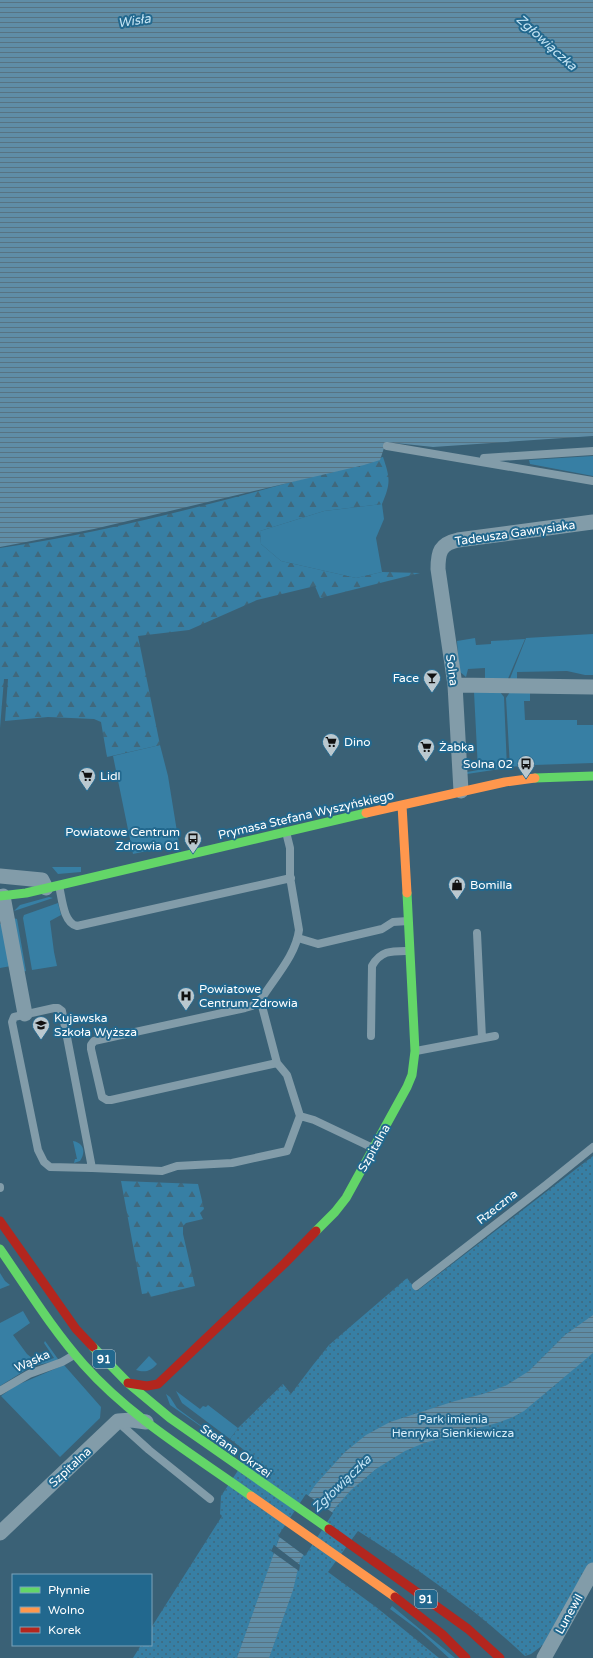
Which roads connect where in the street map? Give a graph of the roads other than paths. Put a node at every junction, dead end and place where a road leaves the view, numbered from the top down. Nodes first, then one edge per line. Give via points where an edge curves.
1 (387, 446) dead end
2 (593, 451) edge
3 (466, 459) junction
4 (593, 481) edge
5 (593, 522) edge
6 (440, 550) joint
7 (455, 685) junction
8 (593, 687) edge
9 (593, 776) edge
10 (461, 791) junction
11 (402, 805) junction
12 (286, 832) junction
13 (0, 876) edge
14 (291, 878) junction
15 (52, 886) junction
16 (2, 900) edge
17 (409, 921) junction
18 (477, 932) dead end
19 (298, 938) junction
20 (410, 951) junction
21 (262, 998) junction
22 (25, 1014) junction
23 (371, 1036) dead end
24 (495, 1036) dead end
25 (482, 1038) junction
26 (416, 1051) junction
27 (277, 1063) junction
28 (300, 1116) junction
29 (593, 1147) edge
30 (374, 1149) junction
31 (92, 1168) junction
32 (0, 1221) edge
33 (0, 1249) edge
34 (416, 1286) dead end
35 (75, 1355) junction
36 (128, 1383) junction
37 (158, 1384) junction
38 (0, 1391) edge
39 (109, 1391) junction
40 (170, 1418) junction
41 (118, 1421) junction
42 (146, 1422) junction
43 (210, 1499) dead end
44 (0, 1533) edge
45 (593, 1570) edge
46 (466, 1658) edge
47 (500, 1658) edge
48 (544, 1658) edge

1 - 3 lane
2 - 3 lane
3 - 4 lane
5 - 6 street, Tadeusza Gawrysiaka via 458,540
6 - 7 street, Solna via 438,569
7 - 8 street
7 - 10 street, Solna
9 - 10 main road, Prymasa Stefana Wyszyńskiego via 526,779
10 - 11 main road, Prymasa Stefana Wyszyńskiego
11 - 12 main road, Prymasa Stefana Wyszyńskiego
11 - 17 main road, Szpitalna
12 - 14 lane via 290,848
12 - 15 main road, Prymasa Stefana Wyszyńskiego
13 - 15 street via 42,880
14 - 15 lane via 77,926 68,919
14 - 19 lane
15 - 16 main road, Prymasa Stefana Wyszyńskiego
16 - 22 street
17 - 19 lane via 393,922 382,929 318,944
17 - 20 main road, Szpitalna
18 - 25 lane
19 - 21 lane
20 - 23 lane via 387,952 372,966
20 - 26 main road, Szpitalna
21 - 27 lane
21 - 27 lane via 245,1008 94,1041 91,1049 102,1097 111,1100
22 - 31 lane via 54,1008 62,1012
22 - 31 lane via 14,1017 12,1022 41,1156 50,1167
24 - 25 lane
25 - 26 lane
26 - 30 main road, Szpitalna via 407,1088
27 - 28 lane via 287,1075
28 - 30 lane via 314,1120
28 - 31 lane via 287,1151 232,1162 177,1166 162,1171
29 - 34 lane, Rzeczna
30 - 37 main road, Szpitalna via 346,1198 318,1230
32 - 36 main road, Stefana Okrzei / 91 via 76,1329
33 - 35 main road, 91
35 - 38 lane, Wąska via 29,1374
35 - 39 main road, 91
36 - 37 main road via 147,1386
36 - 40 main road, Stefana Okrzei / 91
37 - 40 street via 162,1403
39 - 41 street
39 - 42 main road, 91
40 - 47 main road, Stefana Okrzei / 91 via 432,1602 468,1629
41 - 42 street
41 - 43 lane via 149,1450
41 - 44 street, Szpitalna
42 - 46 main road, 91 via 428,1622
45 - 48 street, Lunewil

